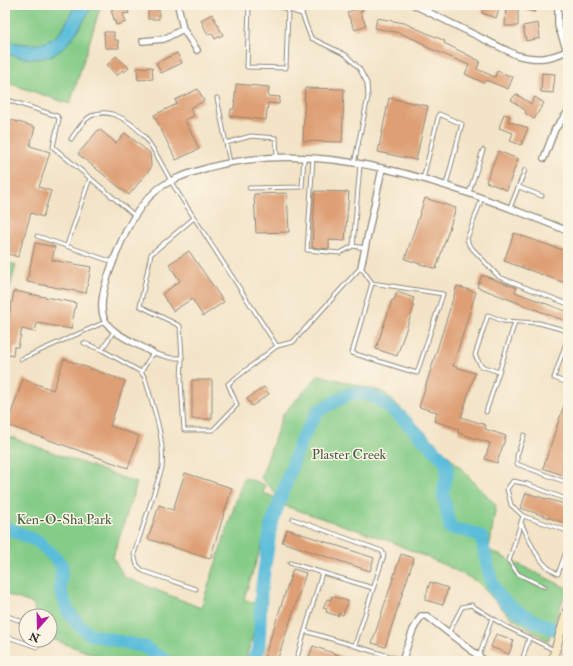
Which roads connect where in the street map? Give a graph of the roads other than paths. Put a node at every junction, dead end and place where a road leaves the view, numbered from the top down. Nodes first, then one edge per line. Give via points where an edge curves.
1 (178, 5) edge
2 (249, 5) edge
3 (274, 5) edge
4 (304, 5) edge
5 (414, 5) edge
6 (558, 5) edge
7 (288, 10) junction
8 (302, 14) junction
9 (182, 30) junction
10 (143, 41) dead end
11 (198, 50) dead end
12 (567, 52) edge
13 (217, 98) dead end
14 (10, 101) dead end
15 (568, 112) edge
16 (71, 139) dead end
17 (226, 142) junction
18 (483, 150) dead end
19 (277, 158) junction
20 (304, 158) junction
21 (313, 158) junction
22 (544, 158) dead end
23 (230, 163) junction
24 (357, 165) junction
25 (382, 169) junction
26 (525, 170) dead end
27 (90, 178) junction
28 (423, 179) junction
29 (171, 181) junction
30 (446, 185) junction
31 (519, 187) junction
32 (249, 188) dead end
33 (469, 193) junction
34 (542, 196) dead end
35 (482, 198) junction
36 (510, 208) junction
37 (134, 215) junction
38 (194, 218) junction
39 (568, 231) edge
40 (37, 236) dead end
41 (67, 245) junction
42 (353, 246) junction
43 (365, 249) junction
44 (113, 262) junction
45 (361, 267) junction
46 (372, 283) junction
47 (568, 304) edge
48 (105, 322) junction
49 (515, 322) junction
50 (114, 331) junction
51 (568, 331) edge
52 (568, 337) edge
53 (84, 343) dead end
54 (277, 346) junction
55 (102, 350) junction
56 (153, 353) junction
57 (182, 358) junction
58 (21, 359) dead end
59 (141, 372) junction
60 (499, 372) junction
61 (568, 383) edge
62 (486, 412) dead end
63 (524, 435) dead end
64 (568, 483) edge
65 (568, 500) edge
66 (523, 516) junction
67 (293, 519) dead end
68 (521, 523) junction
69 (568, 531) edge
70 (568, 546) edge
71 (290, 563) dead end
72 (322, 573) junction
73 (545, 587) dead end
74 (373, 588) junction
75 (196, 589) dead end
76 (568, 608) edge
77 (5, 615) edge
78 (492, 618) junction
79 (18, 620) edge
80 (305, 631) junction
81 (449, 632) junction
82 (5, 636) edge
83 (529, 638) junction
84 (18, 640) edge
85 (355, 645) junction
86 (555, 651) junction
87 (481, 659) edge
88 (402, 660) edge
89 (296, 661) edge
90 (522, 661) edge
91 (552, 661) edge

1 - 9 street
2 - 7 lane via 247,67 286,68
3 - 7 lane
4 - 8 lane
5 - 12 street via 516,55 531,59 550,58
6 - 12 street via 558,26
7 - 8 lane
8 - 24 lane via 311,38 346,55 359,68 367,83 368,97
9 - 10 street via 164,38
9 - 11 street
13 - 17 lane
14 - 27 lane via 57,116 53,146
15 - 22 street via 554,129
16 - 29 lane via 84,121 91,116 110,113 122,118 132,123 154,147
17 - 19 lane via 252,136 276,138
17 - 23 lane
18 - 33 lane
19 - 20 street
19 - 23 street
20 - 21 street
20 - 32 lane via 302,187
21 - 24 street
21 - 42 lane via 308,250 340,253
23 - 29 street via 183,175
24 - 25 street
24 - 42 lane
25 - 28 street
25 - 43 street
26 - 31 lane
27 - 37 lane
27 - 41 lane
28 - 30 street
28 - 30 lane via 439,114 462,124
29 - 37 street via 158,188
29 - 38 lane
30 - 33 street
31 - 34 lane
31 - 36 lane
33 - 35 street
35 - 36 street
35 - 47 lane via 467,239 469,245 499,277
36 - 39 street
37 - 44 street
38 - 54 lane
38 - 57 lane via 151,254 140,306 180,326
40 - 41 lane
41 - 44 lane
42 - 43 lane
43 - 45 street
44 - 48 street via 101,309
45 - 46 lane
45 - 54 lane via 294,342
46 - 46 lane via 443,294 417,373 352,353
48 - 50 street
48 - 58 lane
49 - 51 lane via 539,323
49 - 60 lane
49 - 60 lane via 488,315 475,356 480,366
50 - 55 lane
50 - 56 street
52 - 61 lane via 554,378
53 - 55 lane
54 - 57 lane via 228,384 236,405 213,430 184,430
55 - 59 lane
56 - 57 lane
56 - 59 lane
59 - 75 lane via 162,437 163,454 162,468 134,554 137,565 143,570
60 - 62 lane
63 - 64 lane via 517,464
65 - 66 lane via 528,484 513,481 508,489 511,505
66 - 68 lane
66 - 69 lane
67 - 74 lane via 382,551 384,555
68 - 70 lane via 539,559 558,574
68 - 73 lane via 509,561 518,574
71 - 72 lane
72 - 74 lane
72 - 80 lane
74 - 85 lane
76 - 86 main road
77 - 79 lane
78 - 81 lane via 471,605 462,608
78 - 83 lane
78 - 87 lane
80 - 85 lane
80 - 89 lane
81 - 87 street
81 - 88 street via 434,619 421,616
82 - 84 lane
83 - 86 lane
83 - 90 lane
85 - 88 lane
86 - 91 main road

